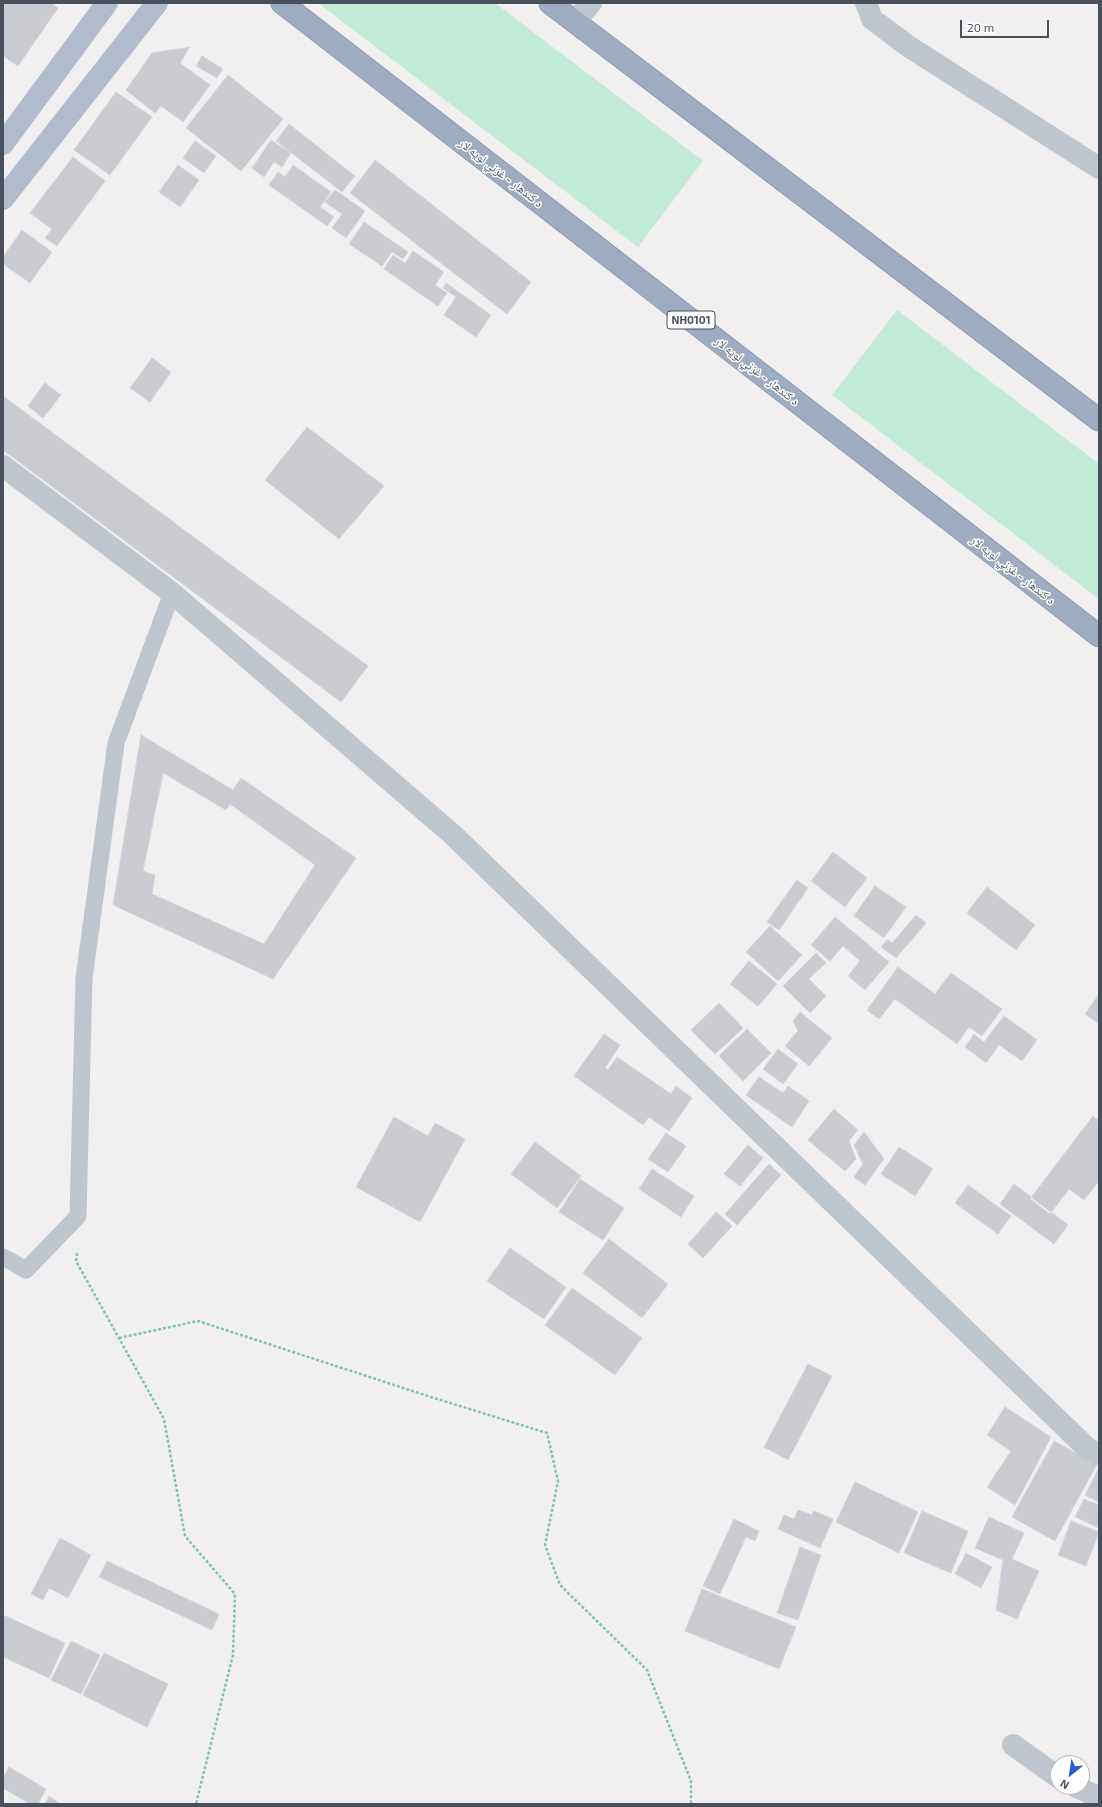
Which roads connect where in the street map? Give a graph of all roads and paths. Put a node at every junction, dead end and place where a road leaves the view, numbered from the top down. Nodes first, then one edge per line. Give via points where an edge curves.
1 (107, 3) edge
2 (157, 3) edge
3 (282, 3) edge
4 (550, 3) edge
5 (591, 3) edge
6 (866, 3) edge
7 (575, 22) junction
8 (3, 144) edge
9 (1099, 168) edge
10 (3, 200) edge
11 (1099, 420) edge
12 (3, 466) edge
13 (172, 593) junction
14 (1099, 636) edge
15 (78, 1216) junction
16 (3, 1257) edge
17 (119, 1338) junction
18 (1099, 1454) edge
19 (1013, 1745) dead end
20 (1050, 1771) edge
21 (196, 1804) edge
22 (691, 1804) edge

1 - 8 main road
2 - 10 main road
3 - 14 highway, د کندهار - غزني لويه لار / NH0101
4 - 7 highway
5 - 7 street
6 - 9 street via 872,19 908,46
7 - 11 highway
12 - 13 street
13 - 15 lane via 116,743 84,978
13 - 18 street via 452,834 1087,1448
15 - 16 lane via 26,1270
15 - 17 path via 76,1261
17 - 21 path via 164,1420 185,1536 235,1594 233,1655
17 - 22 path via 198,1321 548,1433 558,1481 545,1545 560,1585 647,1670 692,1781
19 - 20 street

